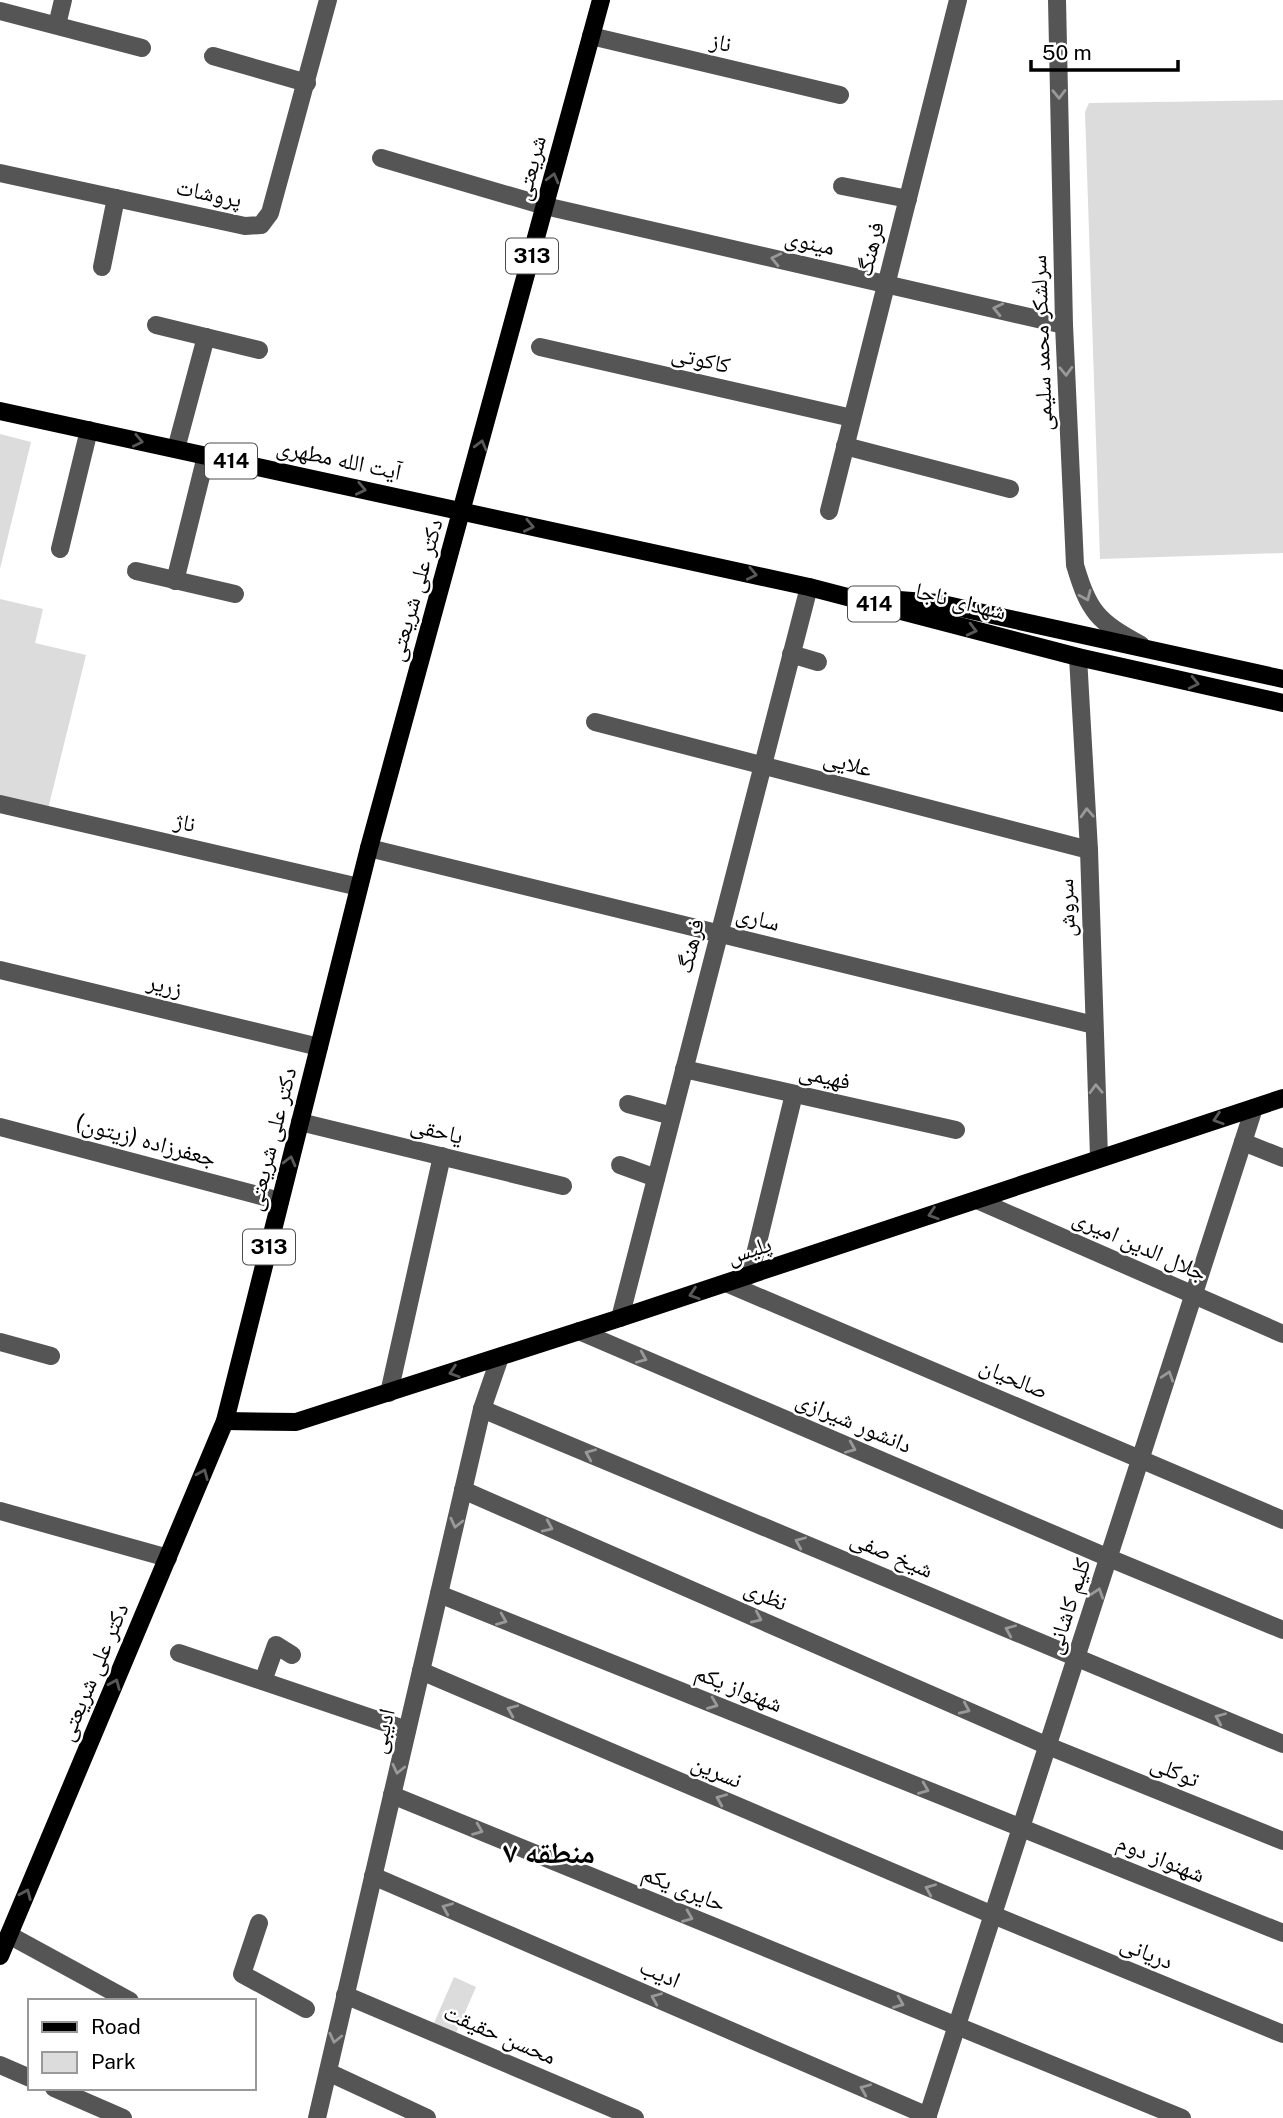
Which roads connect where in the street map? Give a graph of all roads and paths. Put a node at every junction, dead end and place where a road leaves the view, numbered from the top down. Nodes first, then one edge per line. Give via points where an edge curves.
1 (63, 0) edge
2 (328, 0) edge
3 (601, 0) edge
4 (958, 0) edge
5 (1055, 0) edge
6 (0, 11) edge
7 (57, 24) junction
8 (591, 36) junction
9 (142, 48) dead end
10 (213, 56) dead end
11 (307, 83) junction
12 (840, 95) dead end
13 (380, 158) dead end
14 (0, 173) edge
15 (842, 186) dead end
16 (116, 198) junction
17 (908, 199) junction
18 (545, 206) junction
19 (102, 267) dead end
20 (886, 284) junction
21 (156, 325) dead end
22 (1064, 325) junction
23 (206, 337) junction
24 (540, 347) dead end
25 (259, 350) dead end
26 (0, 411) edge
27 (852, 418) junction
28 (89, 430) junction
29 (845, 446) junction
30 (176, 449) junction
31 (206, 456) junction
32 (1010, 489) dead end
33 (829, 510) dead end
34 (463, 511) junction
35 (60, 549) dead end
36 (135, 571) dead end
37 (175, 580) junction
38 (809, 587) junction
39 (235, 594) dead end
40 (837, 595) junction
41 (1150, 649) junction
42 (791, 654) junction
43 (1078, 657) junction
44 (818, 662) dead end
45 (1283, 679) edge
46 (1283, 703) edge
47 (595, 722) dead end
48 (762, 766) junction
49 (0, 804) edge
50 (369, 848) junction
51 (1089, 850) junction
52 (359, 887) junction
53 (719, 933) junction
54 (0, 970) edge
55 (1094, 1024) junction
56 (319, 1047) junction
57 (684, 1069) junction
58 (794, 1094) junction
59 (1283, 1098) edge
60 (628, 1104) dead end
61 (1254, 1108) junction
62 (672, 1116) junction
63 (300, 1122) junction
64 (0, 1127) edge
65 (956, 1130) dead end
66 (1243, 1142) junction
67 (442, 1156) junction
68 (1099, 1157) junction
69 (1283, 1158) edge
70 (620, 1165) dead end
71 (656, 1178) junction
72 (563, 1186) dead end
73 (977, 1200) junction
74 (280, 1201) junction
75 (750, 1275) junction
76 (726, 1283) junction
77 (1194, 1295) junction
78 (620, 1318) junction
79 (579, 1331) junction
80 (1283, 1334) edge
81 (0, 1342) edge
82 (51, 1356) dead end
83 (500, 1357) junction
84 (389, 1393) junction
85 (482, 1409) junction
86 (225, 1421) junction
87 (1141, 1458) junction
88 (463, 1490) junction
89 (0, 1511) edge
90 (1283, 1520) edge
91 (168, 1558) junction
92 (1109, 1558) junction
93 (439, 1594) junction
94 (1283, 1630) edge
95 (179, 1653) dead end
96 (292, 1655) dead end
97 (1077, 1658) junction
98 (421, 1671) junction
99 (263, 1681) junction
100 (407, 1730) junction
101 (1283, 1744) edge
102 (1048, 1746) junction
103 (392, 1795) junction
104 (1021, 1828) junction
105 (1283, 1841) edge
106 (373, 1876) junction
107 (993, 1916) junction
108 (259, 1923) dead end
109 (1283, 1933) edge
110 (9, 1935) junction
111 (0, 1956) edge
112 (345, 1995) junction
113 (126, 1999) edge
114 (306, 2009) dead end
115 (956, 2027) junction
116 (1283, 2034) edge
117 (0, 2065) edge
118 (328, 2072) junction
119 (28, 2077) edge
120 (59, 2090) edge
121 (927, 2117) edge
122 (123, 2118) edge
123 (317, 2118) edge
124 (427, 2118) edge
125 (635, 2118) edge
126 (1182, 2118) edge

1 - 7 street
2 - 11 street, پروشات
3 - 8 main road, شریعتی / 313
4 - 17 street, فرهنگ
5 -> 22 street, سرلشکر محمد سلیمی
6 - 7 street
7 - 9 street
8 - 12 street, ناز
18 -> 8 main road, شریعتی / 313
10 - 11 street
11 - 16 street, پروشات via 270,213 261,225 245,226
13 - 18 street, مینوی
14 - 16 street, پروشات
15 - 17 street
16 - 19 street
17 - 20 street, فرهنگ
20 -> 18 street, مینوی
34 -> 18 main road, شریعتی / 313
22 -> 20 street, مینوی
20 - 27 street, فرهنگ
21 - 23 street
22 -> 41 street, سرلشکر محمد سلیمی via 1075,565 1096,615
23 - 25 street
23 - 30 street
24 - 27 street, کاکوتی
26 - 28 main road, آیت الله مطهری / 414
27 - 29 street, فرهنگ
28 -> 30 main road, آیت الله مطهری / 414
28 - 35 street
29 - 32 street
29 - 33 street, فرهنگ
30 - 31 main road, آیت الله مطهری / 414
31 -> 34 main road, آیت الله مطهری / 414
31 - 37 street
34 -> 38 main road, شهدای ناجا / 414
34 - 50 main road, دکتر علی شریعتی / 313
36 - 37 street
37 - 39 street
38 - 40 main road, شهدای ناجا / 414
38 - 42 street, فرهنگ
40 - 41 main road via 938,603
40 -> 43 main road, شهدای ناجا / 414
41 - 45 main road
42 - 44 street
42 - 48 street, فرهنگ
43 -> 46 main road, شهدای ناجا / 414
51 -> 43 street, سروش
47 - 48 street, علایی
48 - 51 street, علایی
48 - 53 street, فرهنگ
49 - 52 street, ناژ
50 - 52 main road, دکتر علی شریعتی / 313
50 - 53 street, ساری
51 - 55 street, سروش
52 - 56 main road, دکتر علی شریعتی / 313
53 - 55 street, ساری
53 - 57 street, فرهنگ
54 - 56 street, زریر
68 -> 55 street, سروش
56 - 63 main road, دکتر علی شریعتی / 313
57 - 58 street, فهیمی
57 - 62 street, فرهنگ
58 - 65 street, فهیمی
58 - 75 street
59 - 61 main road, پلیس
60 - 62 street
61 - 66 street, کلیم کاشانی
61 -> 68 main road, پلیس
62 - 71 street, فرهنگ
63 - 67 street, یاحقی
74 -> 63 main road, دکتر علی شریعتی / 313
64 - 74 street, جعفرزاده (زیتون)
66 - 69 street
66 - 77 street, کلیم کاشانی
67 - 72 street, یاحقی
67 - 84 street
68 - 73 main road, پلیس
70 - 71 street
71 - 78 street, فرهنگ
73 -> 75 main road, پلیس
73 - 77 street, جلال الدین امیری
74 - 86 main road, دکتر علی شریعتی / 313
75 - 76 main road, پلیس
76 -> 78 main road, پلیس
76 - 87 street, صالحیان
77 - 80 street, جلال الدین امیری
87 -> 77 street, کلیم کاشانی
78 - 79 main road, پلیس
79 - 83 main road, پلیس
79 -> 92 street, دانشور شیرازی
81 - 82 street
83 -> 84 main road, پلیس
83 - 85 street, ادیبی
84 - 86 main road, پلیس via 296,1422
85 - 88 street, ادیبی
97 -> 85 street, شیخ صفی
91 -> 86 main road, دکتر علی شریعتی / 313
87 - 90 street, صالحیان
87 - 92 street, کلیم کاشانی
88 -> 93 street, ادیبی
88 -> 102 street, نظری
89 - 91 street
110 -> 91 main road, دکتر علی شریعتی / 313
92 - 94 street, دانشور شیرازی
97 -> 92 street, کلیم کاشانی
93 - 98 street, ادیبی
93 -> 104 street, شهنواز یکم
95 - 99 street
96 - 99 street via 276,1645
101 -> 97 street, شیخ صفی
97 - 102 street, کلیم کاشانی
98 - 100 street, ادیبی
107 -> 98 street, نسرین
99 - 100 street
100 -> 103 street, ادیبی
102 - 104 street, کلیم کاشانی
102 - 105 street, توکلی
103 - 106 street, ادیبی
103 -> 115 street, حایری یکم
104 - 107 street, کلیم کاشانی
104 - 109 street, شهنواز دوم
106 - 112 street, ادیبی
121 -> 106 street, ادیب
107 - 115 street, کلیم کاشانی
107 - 116 street, دریانی
108 - 114 street via 242,1974
110 - 111 main road, دکتر علی شریعتی / 313
110 - 113 street
112 -> 118 street, ادیبی
112 - 125 street, محسن حقیقت
115 - 121 street, کلیم کاشانی
115 - 126 street, حایری یکم
117 - 119 street
118 - 123 street, ادیبی
118 - 124 street
120 - 122 street

